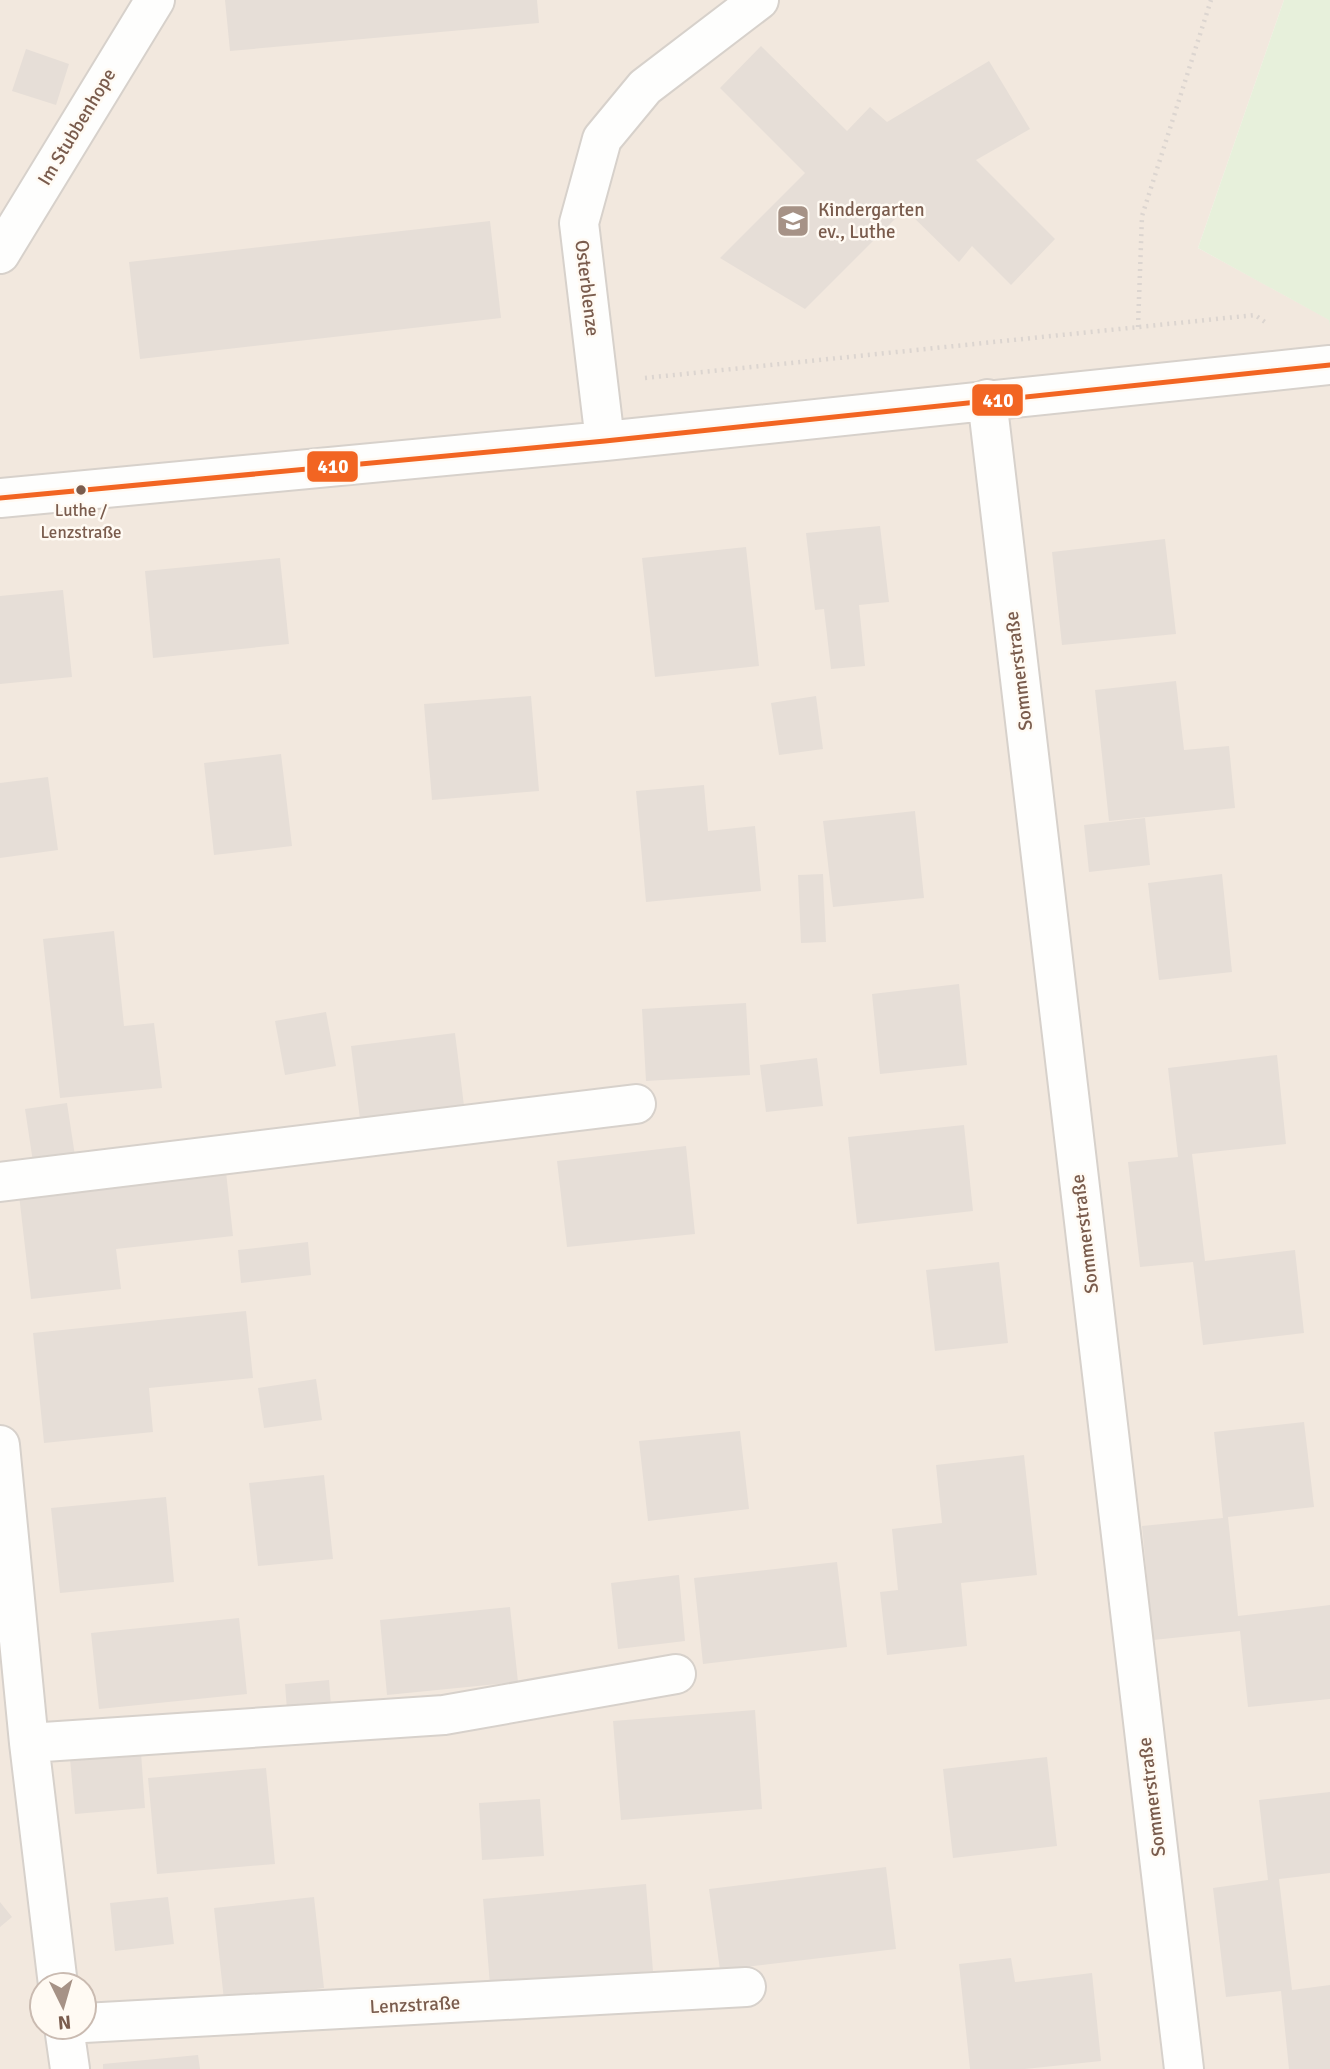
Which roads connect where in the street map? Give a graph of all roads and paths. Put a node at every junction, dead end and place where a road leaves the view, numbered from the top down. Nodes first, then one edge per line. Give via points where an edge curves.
1 (155, 0) edge
2 (759, 0) edge
3 (1212, 0) edge
4 (0, 254) edge
5 (1138, 327) junction
6 (1276, 329) dead end
7 (1330, 365) edge
8 (599, 383) junction
9 (987, 399) junction
10 (605, 440) junction
11 (0, 498) edge
12 (636, 1104) dead end
13 (0, 1182) edge
14 (0, 1445) edge
15 (676, 1674) dead end
16 (29, 1743) junction
17 (56, 1971) edge
18 (746, 1987) dead end
19 (98, 2022) edge
20 (66, 2041) edge
21 (69, 2069) edge
22 (1184, 2069) edge

1 - 4 street, Im Stubbenhope
2 - 8 street, Osterblenze via 645,88 602,139 579,223
3 - 5 path via 1142,216
5 - 6 path via 1255,315
5 - 8 path
7 - 9 street
8 - 10 street, Osterblenze
9 - 10 street
9 - 22 street, Sommerstraße
10 - 11 street
12 - 13 street
14 - 16 street
15 - 16 street via 444,1715
16 - 17 street
18 - 19 street, Lenzstraße
20 - 21 street

